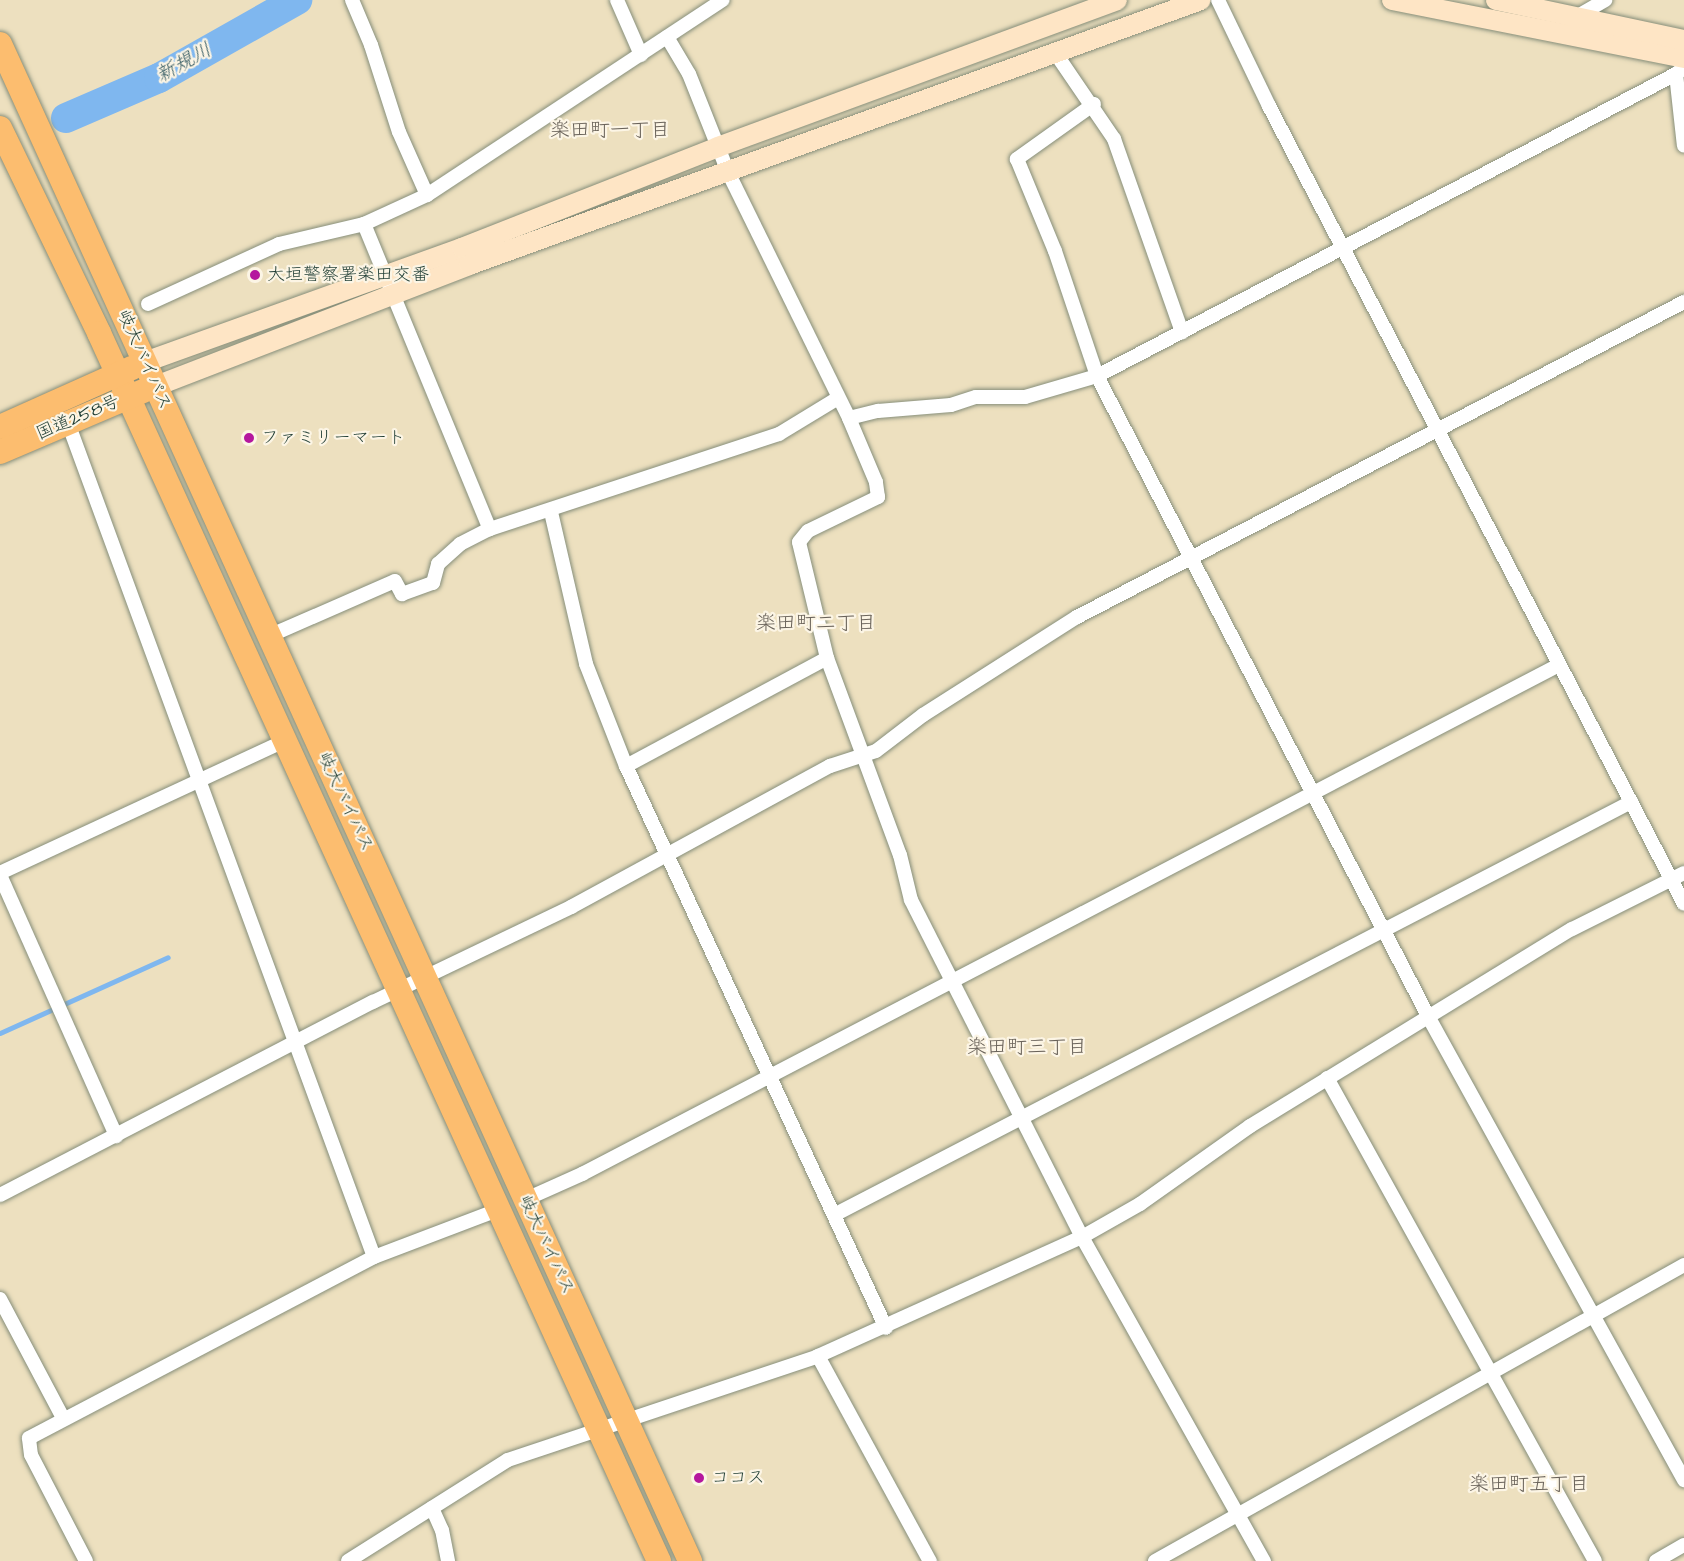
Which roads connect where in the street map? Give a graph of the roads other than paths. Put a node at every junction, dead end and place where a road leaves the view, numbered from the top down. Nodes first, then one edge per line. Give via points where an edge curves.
1 (352, 0) edge
2 (617, 0) edge
3 (723, 0) edge
4 (1117, 0) edge
5 (1201, 0) edge
6 (1218, 0) edge
7 (1392, 0) edge
8 (1496, 0) edge
9 (1606, 0) edge
10 (703, 6) edge
11 (1576, 17) junction
12 (666, 37) junction
13 (1684, 40) edge
14 (0, 44) edge
15 (1054, 51) junction
16 (641, 56) junction
17 (1681, 66) edge
18 (1094, 104) junction
19 (1, 132) edge
20 (718, 147) junction
21 (1684, 147) edge
22 (728, 172) junction
23 (427, 195) junction
24 (364, 224) junction
25 (1343, 247) junction
26 (387, 285) junction
27 (1684, 302) edge
28 (148, 304) dead end
29 (1182, 332) junction
30 (145, 362) junction
31 (118, 375) junction
32 (1098, 376) junction
33 (156, 386) junction
34 (128, 397) junction
35 (838, 398) junction
36 (849, 418) junction
37 (68, 423) junction
38 (0, 427) edge
39 (1437, 430) junction
40 (0, 452) edge
41 (551, 512) junction
42 (490, 529) junction
43 (1191, 557) junction
44 (269, 636) junction
45 (827, 658) junction
46 (1559, 665) junction
47 (284, 741) junction
48 (863, 758) junction
49 (626, 766) junction
50 (200, 780) junction
51 (1314, 793) junction
52 (1631, 802) junction
53 (665, 855) junction
54 (1684, 873) edge
55 (0, 874) edge
56 (1670, 880) junction
57 (1684, 904) edge
58 (1385, 928) junction
59 (425, 978) junction
60 (951, 980) junction
61 (398, 990) junction
62 (1429, 1018) junction
63 (296, 1044) junction
64 (769, 1074) junction
65 (1327, 1078) junction
66 (1021, 1118) junction
67 (116, 1136) junction
68 (0, 1196) edge
69 (524, 1200) junction
70 (498, 1210) junction
71 (834, 1215) junction
72 (1082, 1237) junction
73 (374, 1257) junction
74 (1684, 1265) edge
75 (0, 1299) edge
76 (1594, 1316) junction
77 (886, 1328) junction
78 (818, 1356) junction
79 (1491, 1372) junction
80 (63, 1418) junction
81 (628, 1422) junction
82 (599, 1431) junction
83 (1684, 1480) edge
84 (432, 1508) junction
85 (1238, 1515) junction
86 (1684, 1545) edge
87 (82, 1560) edge
88 (348, 1561) edge
89 (448, 1561) edge
90 (658, 1561) edge
91 (690, 1561) edge
92 (930, 1561) edge
93 (1155, 1561) edge
94 (1264, 1561) edge
95 (1595, 1561) edge
96 (1656, 1561) edge

1 - 23 street via 399,132
2 - 16 street
3 - 10 street
4 - 20 main road
5 - 15 main road
6 - 25 street
7 - 17 main road
8 - 11 main road
9 - 11 street
10 - 12 street
11 - 13 main road
12 - 16 street
12 - 20 street via 689,74
14 - 30 highway, 岐大バイパス
15 - 18 street
15 - 22 main road
16 - 23 street
17 - 21 street
17 - 25 street
18 - 29 street via 1114,139
18 - 32 street via 1017,159 1055,250
19 - 31 highway, 岐大バイパス
20 - 22 street
20 - 26 main road
22 - 26 main road
22 - 35 street
23 - 24 street
24 - 26 street
24 - 28 street via 279,244
25 - 29 street
25 - 39 street
26 - 30 main road
26 - 33 main road
26 - 42 street
27 - 39 street
29 - 32 street
30 - 31 highway, 国道258号
30 - 33 highway, 岐大バイパス
31 - 34 highway, 岐大バイパス
31 - 38 highway, 国道258号
32 - 36 street via 1025,398 976,397 951,405 878,411
32 - 43 street
33 - 34 highway, 国道258号
33 - 44 highway, 岐大バイパス
34 - 37 highway, 国道258号
34 - 47 highway, 岐大バイパス
35 - 36 street
35 - 41 street via 779,434
36 - 45 street via 876,482 878,498 808,531 799,542
37 - 40 highway, 国道258号
37 - 50 street
39 - 43 street
39 - 46 street
41 - 42 street
41 - 49 street via 586,664
42 - 44 street via 459,544 438,564 433,583 402,594 395,581
43 - 48 street via 1020,651
43 - 51 street
44 - 59 highway, 岐大バイパス
45 - 48 street
45 - 49 street
46 - 51 street
46 - 52 street
47 - 50 street
47 - 61 highway, 岐大バイパス
48 - 53 street via 830,766
48 - 60 street via 900,855 911,900
49 - 53 street
50 - 55 street
50 - 63 street
51 - 58 street
51 - 60 street
52 - 56 street
52 - 58 street
53 - 59 street via 571,907
53 - 64 street
54 - 56 street
55 - 67 street
56 - 57 street
56 - 62 street via 1572,929
58 - 62 street
58 - 66 street
59 - 61 street
59 - 69 highway, 岐大バイパス
60 - 64 street
60 - 66 street
61 - 63 street
61 - 70 highway, 岐大バイパス
62 - 65 street
62 - 76 street
63 - 67 street
63 - 73 street
64 - 69 street via 582,1174
64 - 71 street
65 - 72 street via 1250,1126 1140,1204
65 - 79 street
66 - 71 street
66 - 72 street
67 - 68 street
69 - 81 highway, 岐大バイパス
70 - 73 street
70 - 82 highway, 岐大バイパス
71 - 77 street
72 - 77 street
72 - 85 street
73 - 80 street
74 - 76 street
75 - 80 street
76 - 79 street
76 - 83 street
77 - 78 street
78 - 81 street
78 - 92 street
79 - 85 street
79 - 95 street
80 - 87 street via 29,1438 30,1446
81 - 82 street
81 - 91 highway, 岐大バイパス
82 - 84 street via 508,1460
82 - 90 highway, 岐大バイパス
84 - 88 street
84 - 89 street via 442,1530
85 - 93 street
85 - 94 street
86 - 96 street

